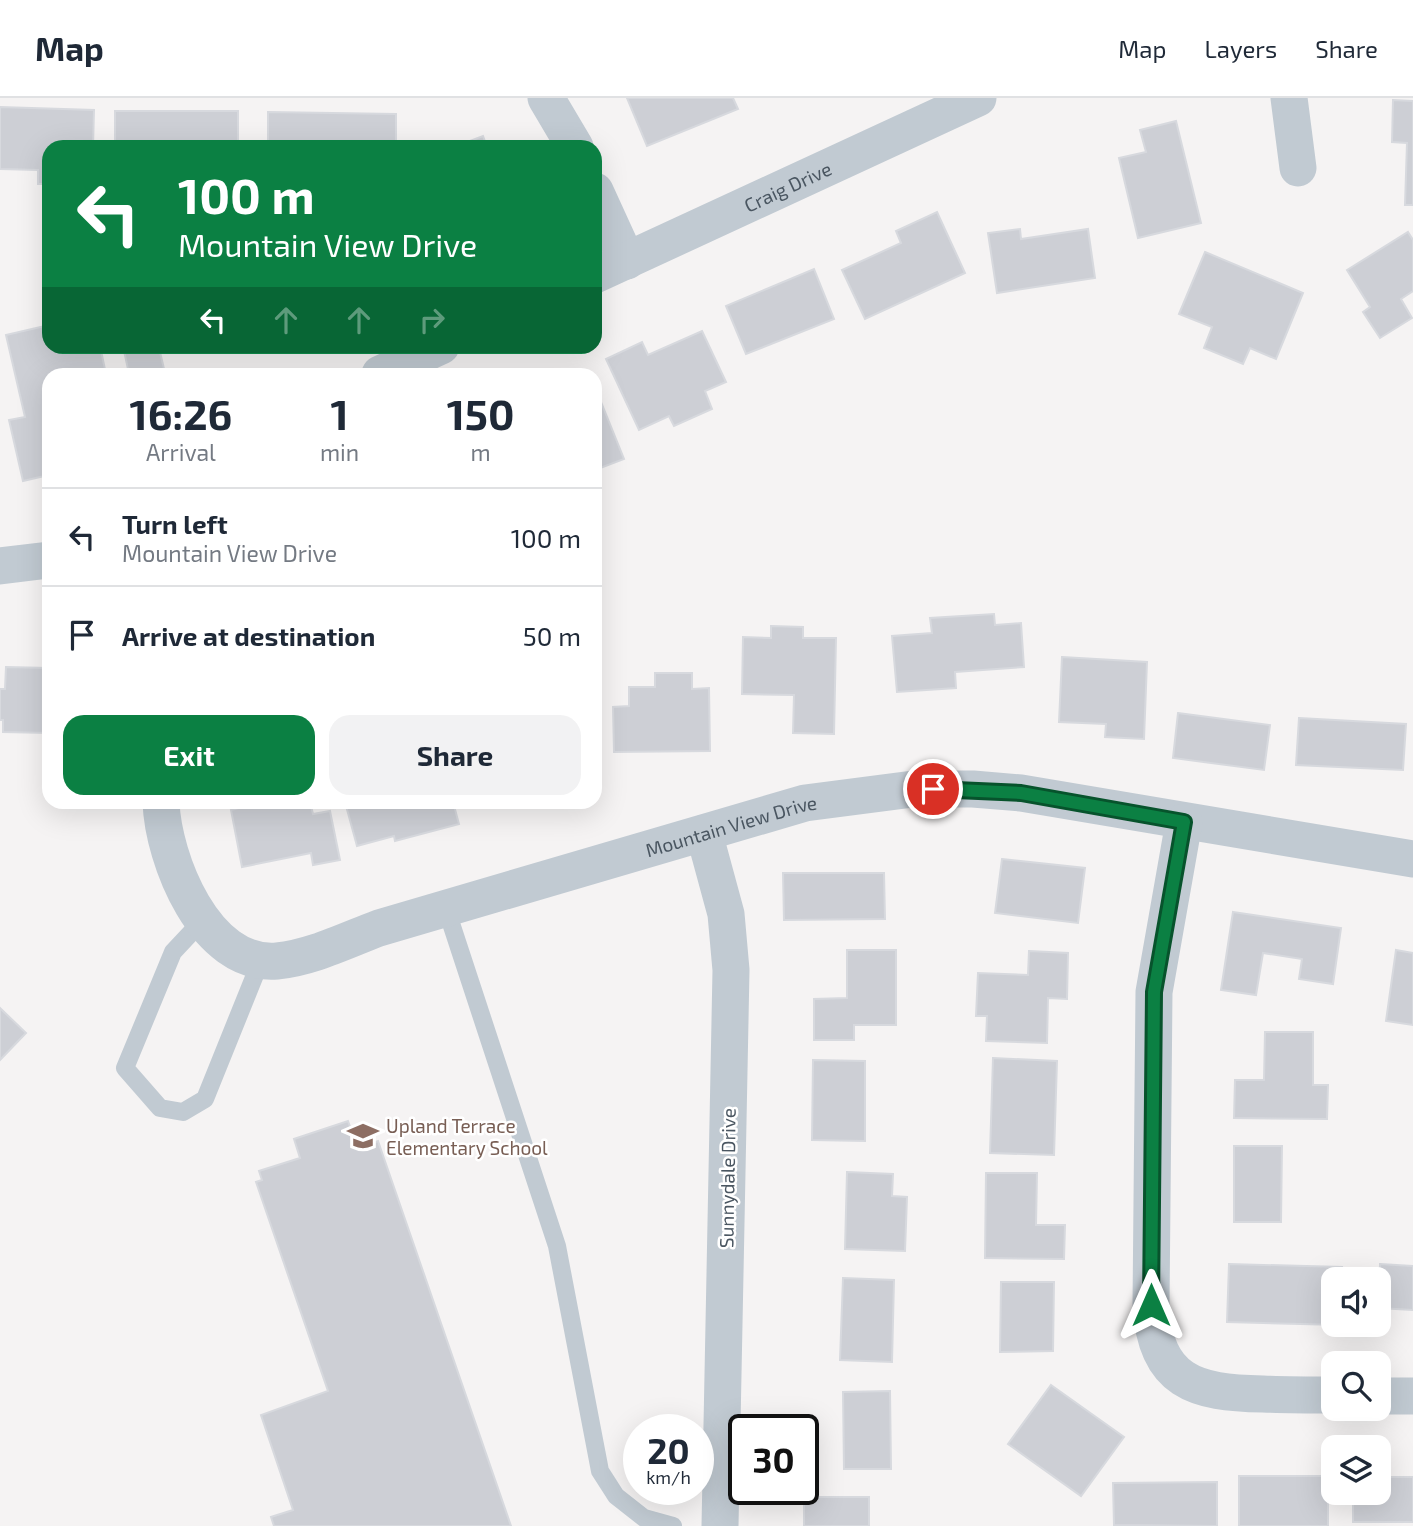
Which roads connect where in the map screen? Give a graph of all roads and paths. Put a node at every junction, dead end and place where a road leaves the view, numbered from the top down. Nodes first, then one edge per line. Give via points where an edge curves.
1 (546, 98) edge
2 (978, 98) edge
3 (1289, 98) edge
4 (571, 140) edge
5 (1298, 168) dead end
6 (602, 225) edge
7 (611, 268) edge
8 (424, 354) edge
9 (393, 368) edge
10 (42, 561) edge
11 (0, 566) edge
12 (161, 809) edge
13 (1184, 822) junction
14 (704, 833) junction
15 (1413, 859) edge
16 (446, 908) junction
17 (202, 921) junction
18 (261, 960) junction
19 (1321, 1395) edge
20 (1391, 1396) edge
21 (1413, 1396) edge
22 (673, 1526) edge
23 (720, 1526) edge

1 - 4 street
2 - 7 street, Craig Drive
3 - 5 street
6 - 7 street
8 - 9 street
10 - 11 street
12 - 17 street, Mountain View Drive via 184,893
13 - 14 street, Mountain View Drive via 1021,793 913,789 805,803
13 - 15 street, Mountain View Drive
13 - 19 street via 1154,992 1151,1305 1156,1345 1169,1366 1189,1383 1210,1391
14 - 16 street, Mountain View Drive
14 - 23 street, Sunnydale Drive via 726,914 731,970
16 - 18 street, Mountain View Drive via 293,958
16 - 22 lane via 557,1246 600,1471 616,1496 644,1518
17 - 18 street, Mountain View Drive via 243,956
17 - 18 lane via 173,952 125,1068 160,1108 183,1112 205,1099
20 - 21 street

